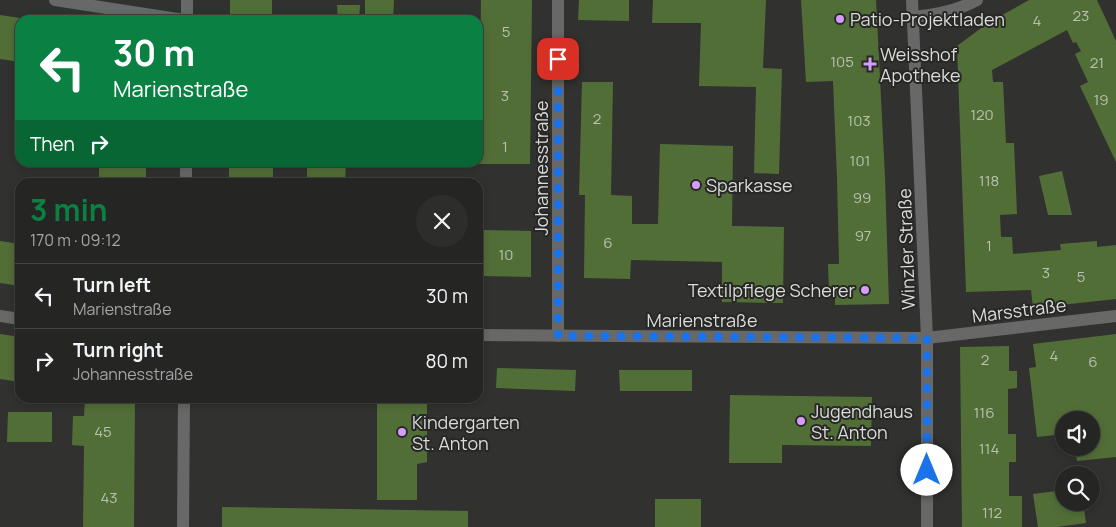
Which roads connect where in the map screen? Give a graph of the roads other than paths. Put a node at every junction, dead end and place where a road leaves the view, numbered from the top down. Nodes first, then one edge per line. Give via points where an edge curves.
1 (55, 0) edge
2 (187, 0) edge
3 (558, 0) edge
4 (912, 0) edge
5 (977, 0) edge
6 (152, 15) edge
7 (186, 15) edge
8 (913, 17) junction
9 (0, 316) edge
10 (1116, 316) edge
11 (15, 318) edge
12 (483, 335) edge
13 (558, 336) junction
14 (927, 338) junction
15 (184, 403) edge
16 (183, 527) edge
17 (927, 527) edge

1 - 6 street
2 - 7 street
3 - 13 street, Johannesstraße
4 - 8 street, Winzler Straße
5 - 8 street via 950,11
8 - 14 street, Winzler Straße
9 - 11 street
10 - 14 street, Marsstraße
12 - 13 street, Marienstraße
13 - 14 street, Marienstraße
14 - 17 street, Winzler Straße
15 - 16 street

